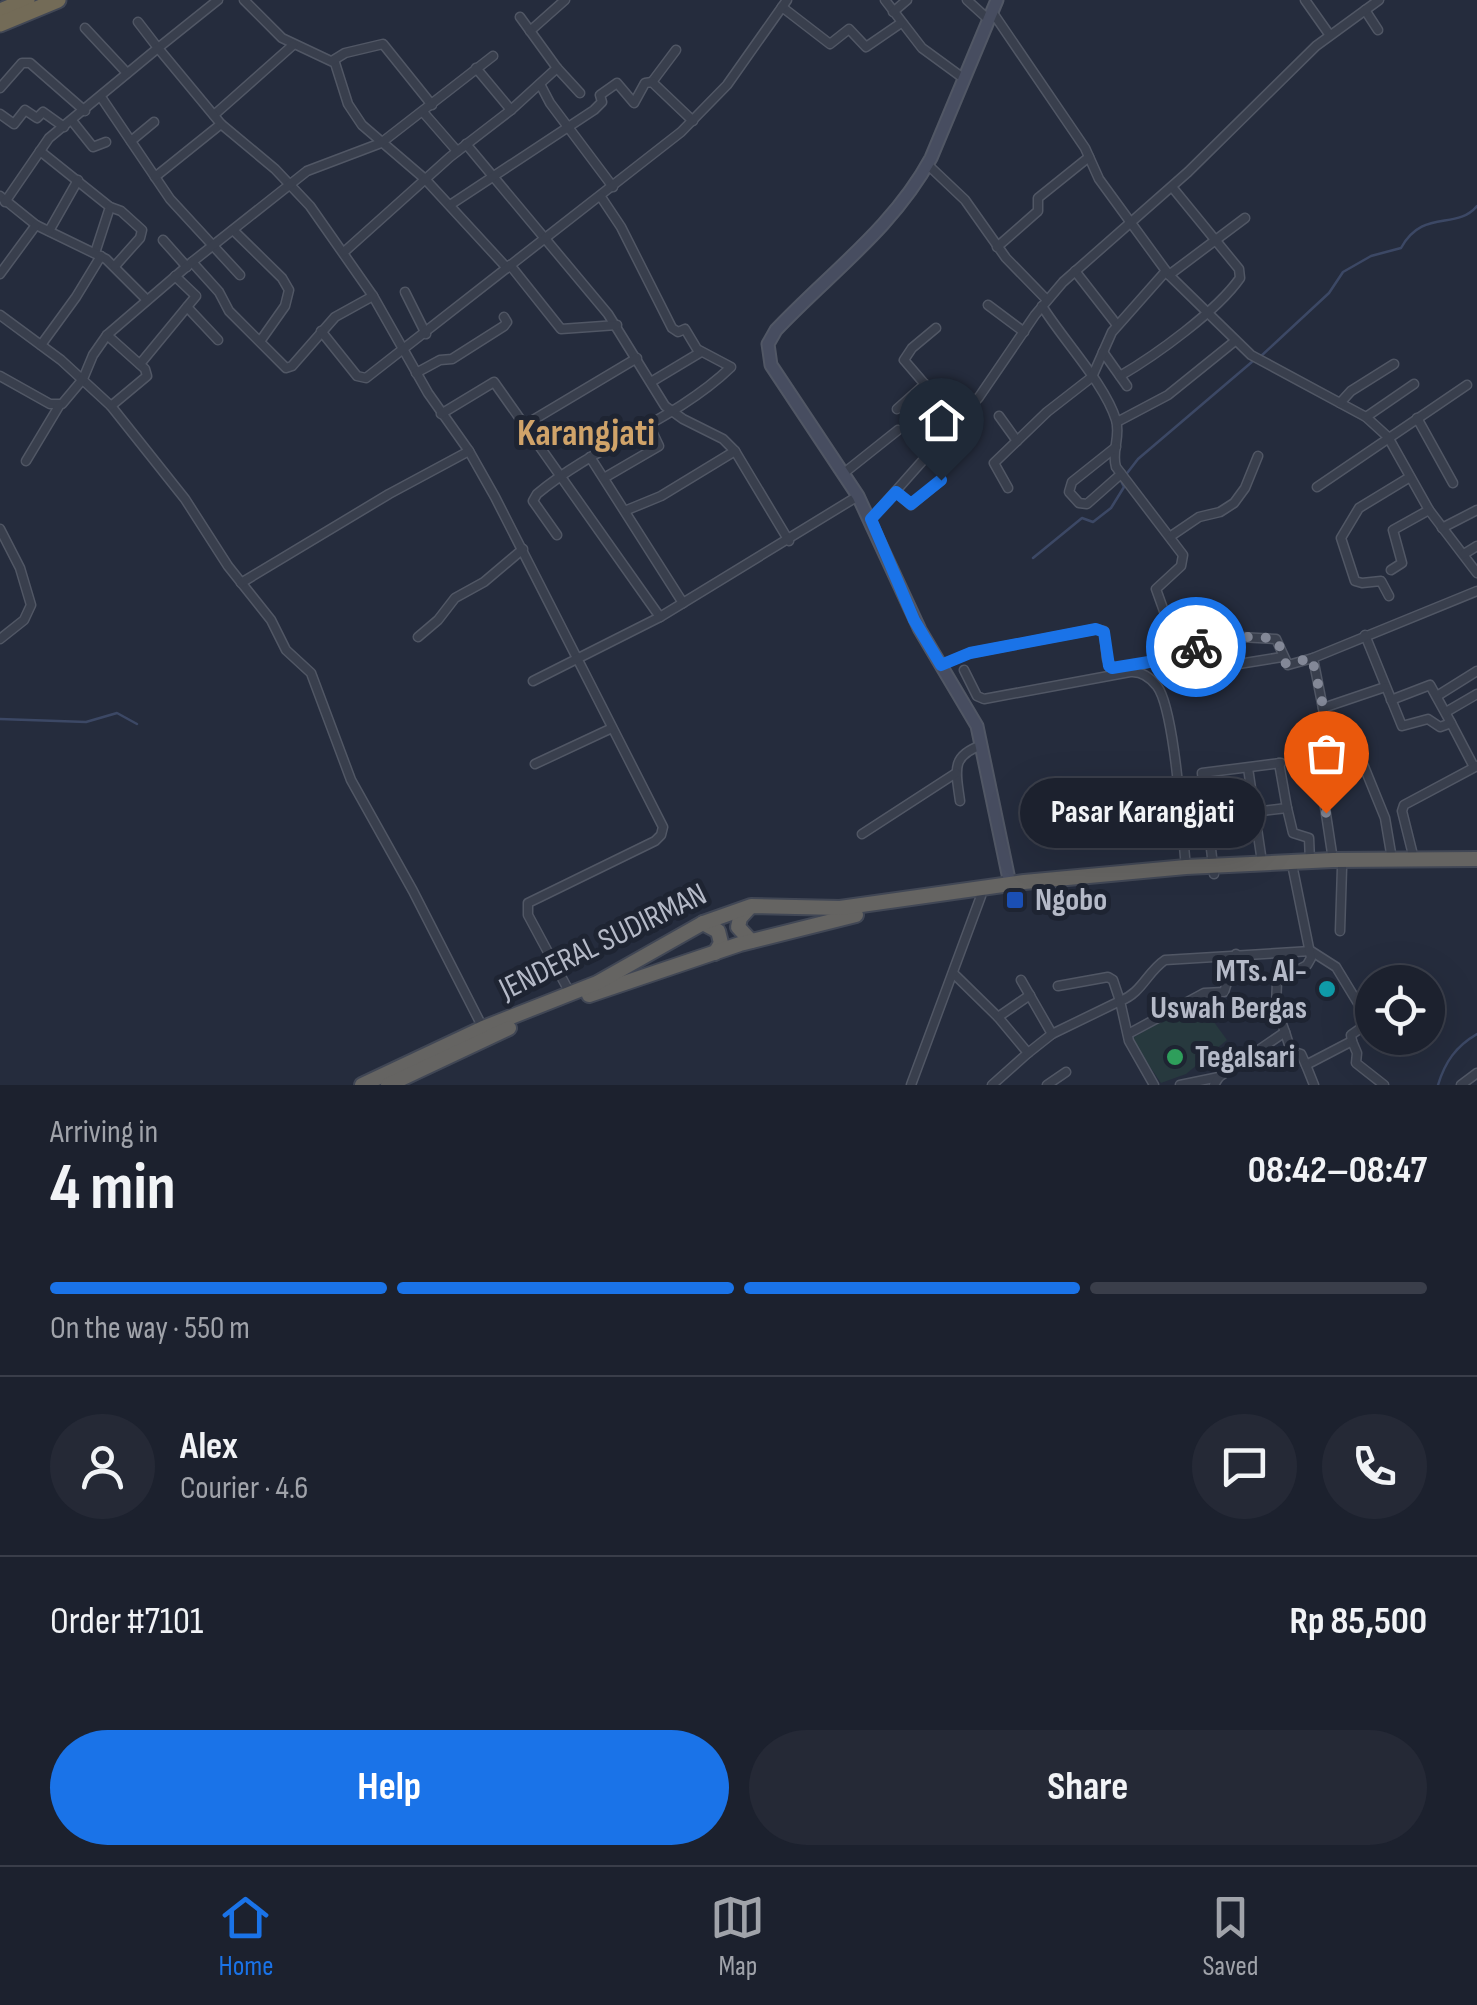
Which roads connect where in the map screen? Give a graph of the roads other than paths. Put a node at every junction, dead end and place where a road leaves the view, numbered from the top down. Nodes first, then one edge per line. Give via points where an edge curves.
1 (28, 0) edge
2 (58, 0) edge
3 (218, 0) edge
4 (244, 0) edge
5 (565, 0) edge
6 (885, 0) edge
7 (907, 0) edge
8 (967, 0) edge
9 (1304, 0) edge
10 (1375, 1) edge
11 (785, 4) edge
12 (1365, 10) junction
13 (0, 11) edge
14 (993, 11) edge
15 (893, 12) junction
16 (520, 17) dead end
17 (138, 22) dead end
18 (901, 23) junction
19 (0, 24) edge
20 (85, 28) dead end
21 (1378, 30) dead end
22 (530, 31) junction
23 (1329, 34) junction
24 (293, 45) junction
25 (158, 48) junction
26 (676, 50) dead end
27 (493, 56) dead end
28 (332, 61) junction
29 (476, 68) junction
30 (557, 68) junction
31 (128, 73) junction
32 (963, 78) junction
33 (652, 82) junction
34 (540, 84) junction
35 (0, 88) edge
36 (580, 93) dead end
37 (100, 97) junction
38 (432, 105) junction
39 (511, 110) junction
40 (85, 111) junction
41 (424, 112) junction
42 (214, 115) junction
43 (1, 116) edge
44 (694, 121) junction
45 (73, 122) junction
46 (154, 122) dead end
47 (221, 124) junction
48 (64, 127) junction
49 (570, 128) junction
50 (130, 141) junction
51 (106, 142) dead end
52 (381, 143) junction
53 (466, 144) junction
54 (40, 151) junction
55 (457, 151) junction
56 (1090, 157) junction
57 (927, 164) junction
58 (494, 176) junction
59 (155, 178) junction
60 (425, 179) junction
61 (78, 180) junction
62 (290, 184) junction
63 (613, 187) junction
64 (1172, 187) junction
65 (600, 196) junction
66 (3, 199) edge
67 (450, 206) junction
68 (110, 207) junction
69 (1246, 218) dead end
70 (1131, 224) junction
71 (36, 225) junction
72 (234, 230) junction
73 (48, 231) junction
74 (544, 238) junction
75 (163, 240) dead end
76 (1216, 241) junction
77 (214, 245) junction
78 (998, 247) junction
79 (344, 252) junction
80 (98, 254) junction
81 (190, 265) junction
82 (115, 266) junction
83 (508, 267) junction
84 (1075, 271) junction
85 (1168, 273) junction
86 (0, 274) edge
87 (240, 275) dead end
88 (175, 276) junction
89 (406, 292) dead end
90 (374, 296) junction
91 (148, 300) junction
92 (1045, 303) junction
93 (988, 305) dead end
94 (187, 307) junction
95 (1208, 310) junction
96 (608, 314) junction
97 (0, 315) edge
98 (504, 317) dead end
99 (1117, 325) junction
100 (617, 326) junction
101 (936, 328) dead end
102 (591, 329) junction
103 (321, 331) junction
104 (1024, 332) junction
105 (426, 334) junction
106 (108, 335) junction
107 (218, 340) dead end
108 (261, 340) junction
109 (1235, 341) junction
110 (40, 344) junction
111 (404, 350) junction
112 (701, 352) junction
113 (1104, 352) junction
114 (636, 358) junction
115 (140, 364) junction
116 (1394, 364) dead end
117 (416, 372) junction
118 (0, 376) edge
119 (1120, 376) junction
120 (1092, 377) junction
121 (84, 379) junction
122 (651, 382) junction
123 (925, 384) junction
124 (1414, 384) dead end
125 (1467, 385) dead end
126 (1127, 386) dead end
127 (1340, 403) junction
128 (59, 406) junction
129 (111, 406) junction
130 (898, 408) dead end
131 (922, 412) dead end
132 (672, 413) junction
133 (441, 414) junction
134 (999, 416) dead end
135 (1366, 417) junction
136 (1417, 418) junction
137 (1117, 422) junction
138 (958, 423) junction
139 (649, 425) junction
140 (523, 426) junction
141 (898, 430) dead end
142 (1388, 436) junction
143 (944, 438) junction
144 (1017, 442) junction
145 (1116, 447) junction
146 (735, 451) junction
147 (469, 452) junction
148 (1258, 456) dead end
149 (590, 457) junction
150 (26, 461) dead end
151 (844, 473) junction
152 (560, 477) junction
153 (1124, 477) junction
154 (1410, 477) junction
155 (604, 478) junction
156 (941, 480) dead end
157 (1452, 483) dead end
158 (1317, 487) dead end
159 (1008, 488) dead end
160 (896, 492) junction
161 (858, 496) junction
162 (627, 510) junction
163 (1429, 510) junction
164 (1477, 510) edge
165 (871, 519) junction
166 (1442, 528) junction
167 (0, 529) edge
168 (556, 536) dead end
169 (1170, 536) junction
170 (789, 540) junction
171 (1477, 546) edge
172 (522, 550) junction
173 (1464, 554) junction
174 (1391, 570) dead end
175 (1477, 573) edge
176 (241, 584) junction
177 (1477, 591) edge
178 (1390, 596) dead end
179 (683, 603) junction
180 (660, 618) junction
181 (418, 636) dead end
182 (1365, 636) junction
183 (0, 639) edge
184 (1179, 653) junction
185 (1282, 657) junction
186 (1312, 658) junction
187 (578, 659) junction
188 (941, 665) junction
189 (964, 670) dead end
190 (1477, 670) edge
191 (1189, 672) dead end
192 (533, 681) dead end
193 (1385, 688) junction
194 (1477, 694) edge
195 (1437, 696) junction
196 (1391, 700) junction
197 (1322, 708) junction
198 (1446, 712) junction
199 (1451, 723) junction
200 (612, 728) junction
201 (982, 744) junction
202 (535, 764) dead end
203 (1334, 764) junction
204 (1476, 767) edge
205 (1248, 768) junction
206 (956, 773) junction
207 (960, 801) dead end
208 (1287, 808) junction
209 (1254, 812) junction
210 (862, 834) dead end
211 (1414, 859) junction
212 (1392, 860) junction
213 (1310, 861) junction
214 (1262, 863) junction
215 (1477, 863) edge
216 (1337, 864) junction
217 (1186, 867) junction
218 (1213, 870) junction
219 (1293, 870) junction
220 (1010, 884) junction
221 (981, 896) junction
222 (751, 906) junction
223 (703, 923) junction
224 (1340, 930) dead end
225 (751, 940) junction
226 (1310, 951) junction
227 (715, 953) junction
228 (1236, 954) junction
229 (952, 974) junction
230 (1022, 980) dead end
231 (1058, 986) dead end
232 (570, 993) junction
233 (1030, 995) junction
234 (1120, 1001) junction
235 (998, 1017) junction
236 (483, 1028) junction
237 (1285, 1032) junction
238 (1052, 1034) junction
239 (1128, 1034) junction
240 (1352, 1041) junction
241 (1028, 1053) junction
242 (1306, 1065) junction
243 (1066, 1072) dead end
244 (1477, 1072) edge
245 (1004, 1081) edge
246 (1216, 1081) edge
247 (362, 1085) edge
248 (388, 1085) edge
249 (911, 1085) edge
250 (992, 1085) edge
251 (1048, 1085) edge
252 (1154, 1085) edge
253 (1180, 1085) edge
254 (1314, 1085) edge
255 (1384, 1085) edge
256 (1461, 1085) edge

1 - 13 highway
2 - 19 highway
3 - 25 street
4 - 24 street
5 - 22 street
6 - 15 street
7 - 15 street
8 - 14 street
9 - 23 street
10 - 12 street
11 - 18 street via 830,44 849,29 866,47
11 - 44 street
12 - 21 street
12 - 23 street
14 - 32 main road
14 - 56 street
15 - 18 street
16 - 22 street
17 - 25 street
18 - 32 street
20 - 31 street
22 - 30 street
23 - 64 street
24 - 28 street
24 - 42 street
25 - 31 street
25 - 42 street
26 - 33 street
27 - 29 street
28 - 38 street via 383,44
28 - 52 street via 348,104
29 - 38 street
29 - 39 street
30 - 34 street
30 - 36 street
31 - 37 street
32 - 57 main road
33 - 44 street
33 - 49 street via 645,82 634,103 613,85
34 - 39 street
34 - 49 street
35 - 40 street via 22,63 30,63
37 - 40 street
37 - 50 street
38 - 41 street
39 - 53 street
40 - 45 street
41 - 52 street
41 - 55 street
42 - 47 street
43 - 48 street via 14,124 25,110 37,118 42,112
44 - 63 street
45 - 48 street
45 - 51 street via 88,145
46 - 50 street
47 - 59 street
47 - 62 street
48 - 54 street
49 - 58 street
49 - 63 street
50 - 59 street
52 - 60 street
52 - 62 street via 319,165
53 - 55 street
53 - 58 street
54 - 61 street
54 - 66 street
55 - 60 street
56 - 70 street
56 - 78 street via 1038,198 1038,211
57 - 78 street via 965,200
57 - 151 main road via 885,224 768,344 778,377
58 - 67 street
58 - 74 street
59 - 77 street
60 - 67 street
60 - 79 street
61 - 68 street
61 - 73 street
62 - 72 street
62 - 79 street
63 - 65 street
64 - 70 street
64 - 76 street
65 - 74 street
65 - 112 street via 672,328 685,329
66 - 71 street
67 - 83 street
68 - 80 street
68 - 82 street via 142,230
69 - 76 street
70 - 84 street
70 - 85 street
71 - 73 street
71 - 86 street
72 - 77 street
72 - 108 street via 289,290 286,306
73 - 80 street
74 - 83 street
74 - 96 street
75 - 81 street
76 - 85 street
76 - 95 street via 1241,275
77 - 81 street
77 - 87 street
78 - 92 street
79 - 90 street
80 - 82 street
80 - 110 street
81 - 88 street
81 - 108 street
82 - 91 street
83 - 102 street via 562,329
83 - 105 street
84 - 92 street
84 - 99 street
85 - 95 street
85 - 99 street
88 - 91 street
88 - 94 street via 196,295
89 - 105 street
90 - 103 street
90 - 111 street
91 - 106 street
92 - 104 street
92 - 120 street
93 - 104 street
94 - 107 street
94 - 115 street
95 - 109 street
95 - 119 street
96 - 100 street
96 - 102 street
97 - 110 street
98 - 117 street via 504,326 452,359
99 - 113 street
100 - 102 street
100 - 114 street
101 - 123 street via 905,356
103 - 108 street via 288,368
103 - 111 street via 363,379
104 - 138 street
105 - 111 street
106 - 115 street
106 - 121 street
109 - 127 street
109 - 137 street via 1168,395
110 - 121 street
111 - 117 street
112 - 122 street
112 - 132 street via 731,367
113 - 119 street
113 - 120 street
114 - 122 street
114 - 140 street
115 - 129 street via 146,380
116 - 127 street
117 - 133 street
118 - 128 street
119 - 126 street
120 - 137 street
120 - 144 street
121 - 128 street
121 - 129 street
122 - 132 street
123 - 130 street
123 - 138 street
124 - 135 street
125 - 136 street
127 - 135 street
128 - 150 street
129 - 176 street
131 - 143 street
132 - 139 street
132 - 146 street
133 - 140 street via 494,382
133 - 147 street
134 - 144 street
135 - 142 street
136 - 142 street
136 - 157 street
137 - 145 street
138 - 143 street
139 - 149 street
139 - 155 street via 659,446
140 - 152 street
141 - 151 street
142 - 154 street
142 - 158 street
143 - 160 street
144 - 159 street via 994,463
145 - 153 street via 1113,459
145 - 153 street via 1072,482 1069,492 1087,504
146 - 162 street
146 - 170 street
147 - 172 street
147 - 176 street
148 - 169 street via 1234,503
149 - 152 street
149 - 155 street
151 - 161 main road
152 - 168 street via 534,501
152 - 180 street
153 - 169 street
154 - 163 street
154 - 178 street via 1358,508 1341,538 1356,580 1381,582
155 - 162 street
156 - 160 street via 911,504
160 - 165 street
161 - 165 main road
161 - 170 street
162 - 179 street
163 - 166 street
163 - 174 street via 1393,530 1402,564
164 - 166 street
165 - 188 main road
166 - 173 street
167 - 183 street via 31,605
169 - 184 street via 1184,561 1156,589
170 - 179 street
171 - 173 street
172 - 181 street via 455,598
172 - 187 street
173 - 175 street
176 - 236 street via 286,650 316,680 351,780
177 - 182 street
179 - 180 street
180 - 187 street
182 - 186 street
182 - 193 street
184 - 185 street via 1231,636 1276,639
184 - 188 street via 1112,668 1104,632 1096,629 970,653
185 - 186 street via 1288,664
185 - 191 street
186 - 197 street
187 - 192 street
187 - 200 street
188 - 201 main road
189 - 217 street via 984,699 1130,672 1147,676 1164,700
190 - 195 street
193 - 196 street
193 - 197 street
194 - 198 street
195 - 196 street via 1429,686
195 - 198 street
196 - 199 street via 1403,726
197 - 203 street
198 - 199 street
199 - 204 street
200 - 202 street
200 - 232 street via 663,831 655,841 528,903 528,915
201 - 206 street via 964,751
201 - 220 main road
203 - 212 street via 1363,764
203 - 216 street via 1318,768
204 - 211 street via 1404,805
205 - 208 street via 1280,763
205 - 209 street
205 - 218 street via 1202,773
206 - 207 street
206 - 210 street
208 - 209 street
208 - 213 street via 1293,833 1309,838
209 - 214 street
211 - 212 highway, JENDERAL SUDIRMAN
211 - 215 highway, JENDERAL SUDIRMAN
212 - 216 highway, JENDERAL SUDIRMAN
213 - 214 highway, JENDERAL SUDIRMAN
213 - 216 highway, JENDERAL SUDIRMAN
214 - 218 highway, JENDERAL SUDIRMAN
215 - 216 highway, JENDERAL SUDIRMAN
216 - 219 highway, JENDERAL SUDIRMAN
216 - 224 street
217 - 218 highway, JENDERAL SUDIRMAN
217 - 220 highway, JENDERAL SUDIRMAN
218 - 219 highway, JENDERAL SUDIRMAN
218 - 221 highway, JENDERAL SUDIRMAN
219 - 226 street
220 - 222 highway, JENDERAL SUDIRMAN via 840,908
221 - 225 highway, JENDERAL SUDIRMAN via 828,920
221 - 229 street
222 - 223 highway, JENDERAL SUDIRMAN
222 - 225 highway via 738,927
223 - 227 highway via 720,934
223 - 232 highway, JENDERAL SUDIRMAN
225 - 227 highway, JENDERAL SUDIRMAN
226 - 228 street
226 - 237 street via 1309,963 1277,983
226 - 240 street via 1336,967 1367,1018
227 - 248 highway, JENDERAL SUDIRMAN via 538,1016
228 - 234 street via 1165,960 1137,993
228 - 239 street via 1224,992 1204,993
229 - 235 street
229 - 249 street
230 - 233 street
231 - 234 street via 1111,978
232 - 236 highway, JENDERAL SUDIRMAN
233 - 235 street
233 - 238 street
234 - 238 street
234 - 239 street
235 - 241 street
236 - 247 highway, JENDERAL SUDIRMAN
237 - 242 street via 1291,1051
237 - 246 street
238 - 241 street
239 - 252 street
240 - 242 street
240 - 255 street via 1356,1063
241 - 245 street
242 - 254 street
243 - 251 street
244 - 256 street
245 - 250 street
246 - 253 street

